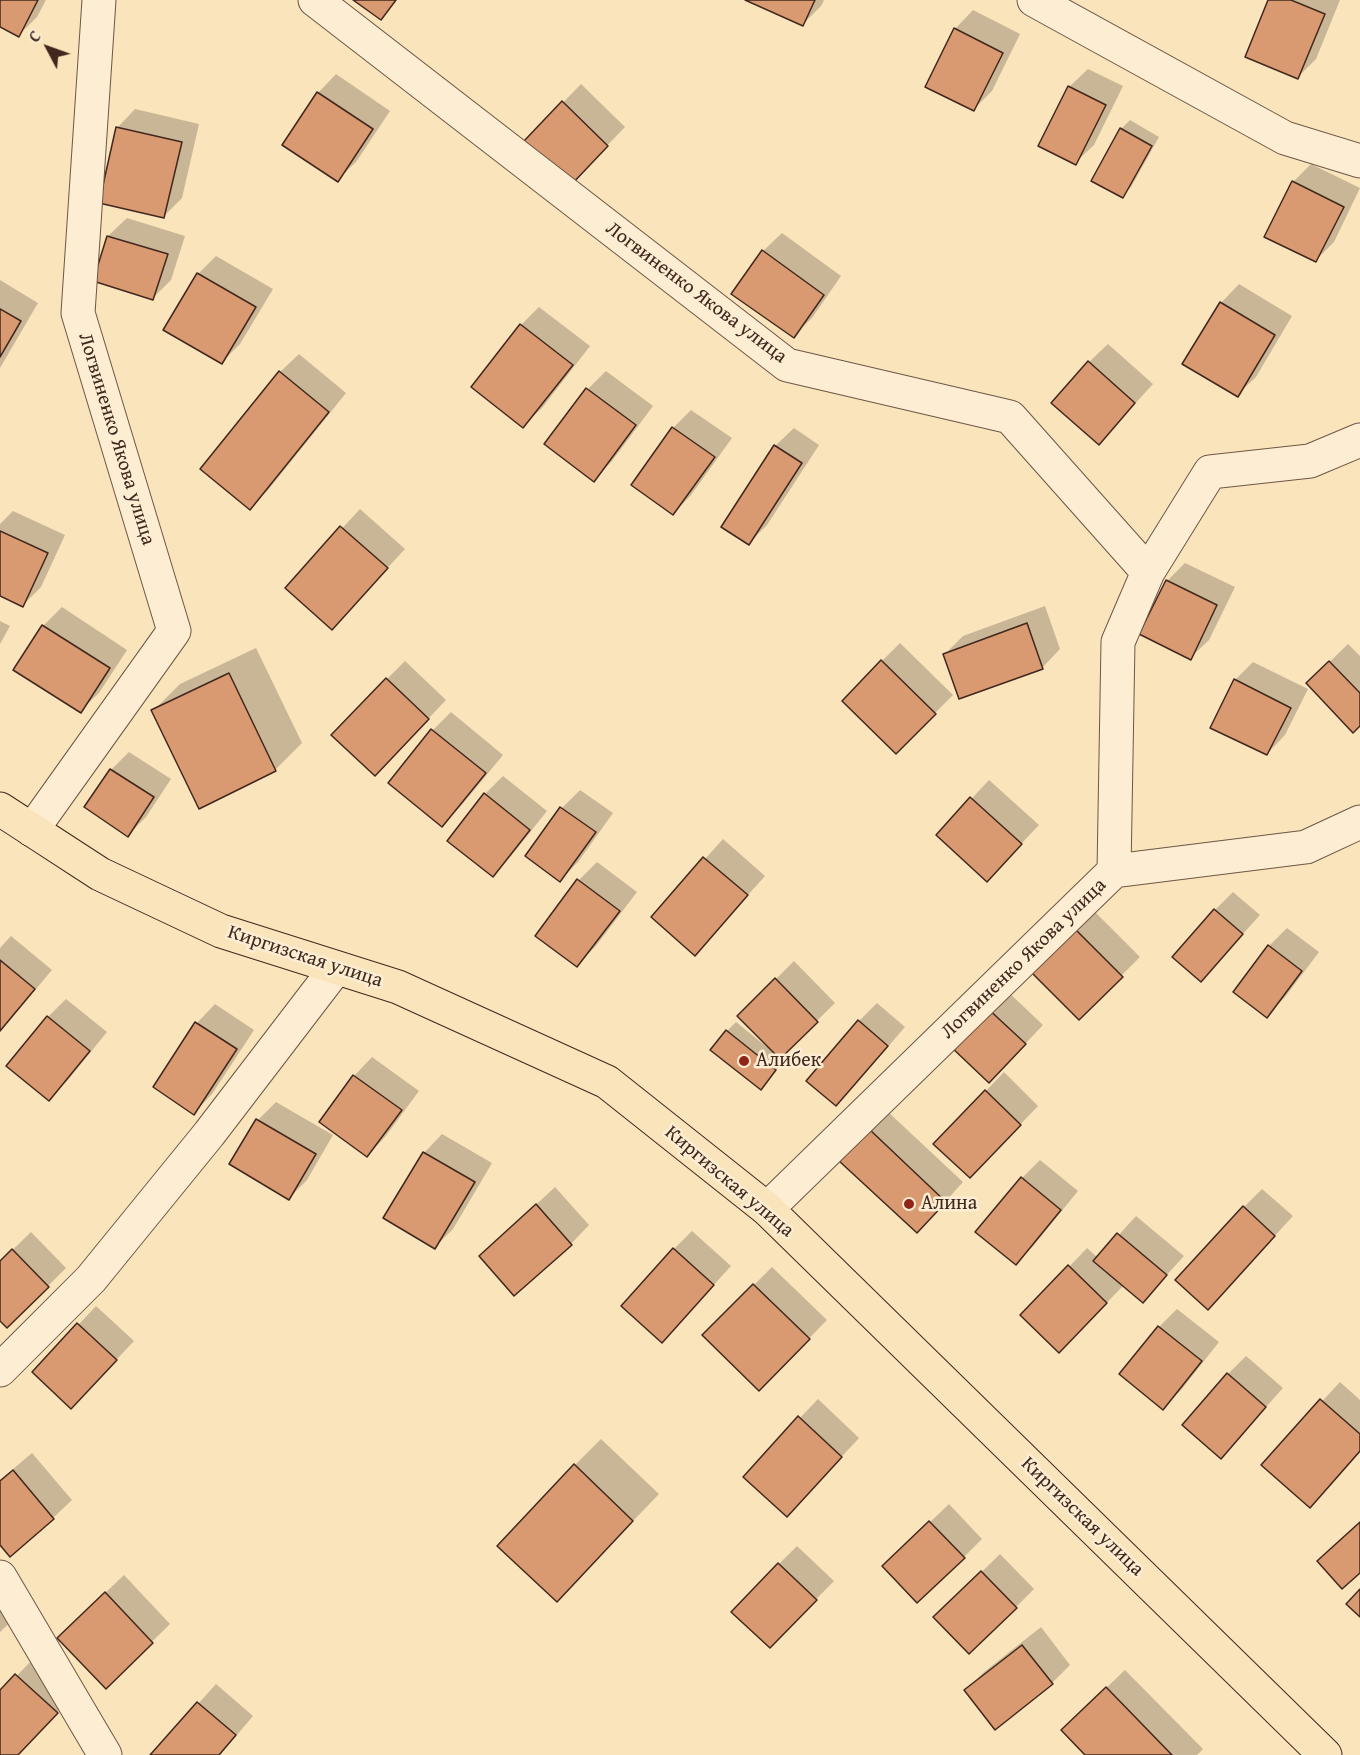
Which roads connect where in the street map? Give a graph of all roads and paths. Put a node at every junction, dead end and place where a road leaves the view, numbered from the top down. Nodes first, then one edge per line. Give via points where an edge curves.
1 (99, 0) edge
2 (315, 0) edge
3 (1034, 0) edge
4 (1360, 161) edge
5 (1360, 440) edge
6 (1148, 572) junction
7 (0, 809) edge
8 (1360, 822) edge
9 (32, 830) junction
10 (1114, 871) junction
11 (336, 968) junction
12 (767, 1209) junction
13 (0, 1370) edge
14 (0, 1577) edge
15 (105, 1755) edge
16 (1325, 1755) edge

1 - 9 street, Логвиненко Якова улица via 78,313 174,631
2 - 6 street, Логвиненко Якова улица via 787,365 1010,417
3 - 4 street via 1285,138
5 - 6 street, Логвиненко Якова улица via 1310,461 1210,472
6 - 10 street, Логвиненко Якова улица via 1118,642
7 - 9 main road, Киргизская улица
8 - 10 street via 1306,847
9 - 11 main road, Киргизская улица via 100,874 221,931
10 - 12 street, Логвиненко Якова улица
11 - 12 main road, Киргизская улица via 398,987 607,1082
11 - 13 street via 91,1279
12 - 16 main road, Киргизская улица
14 - 15 street

